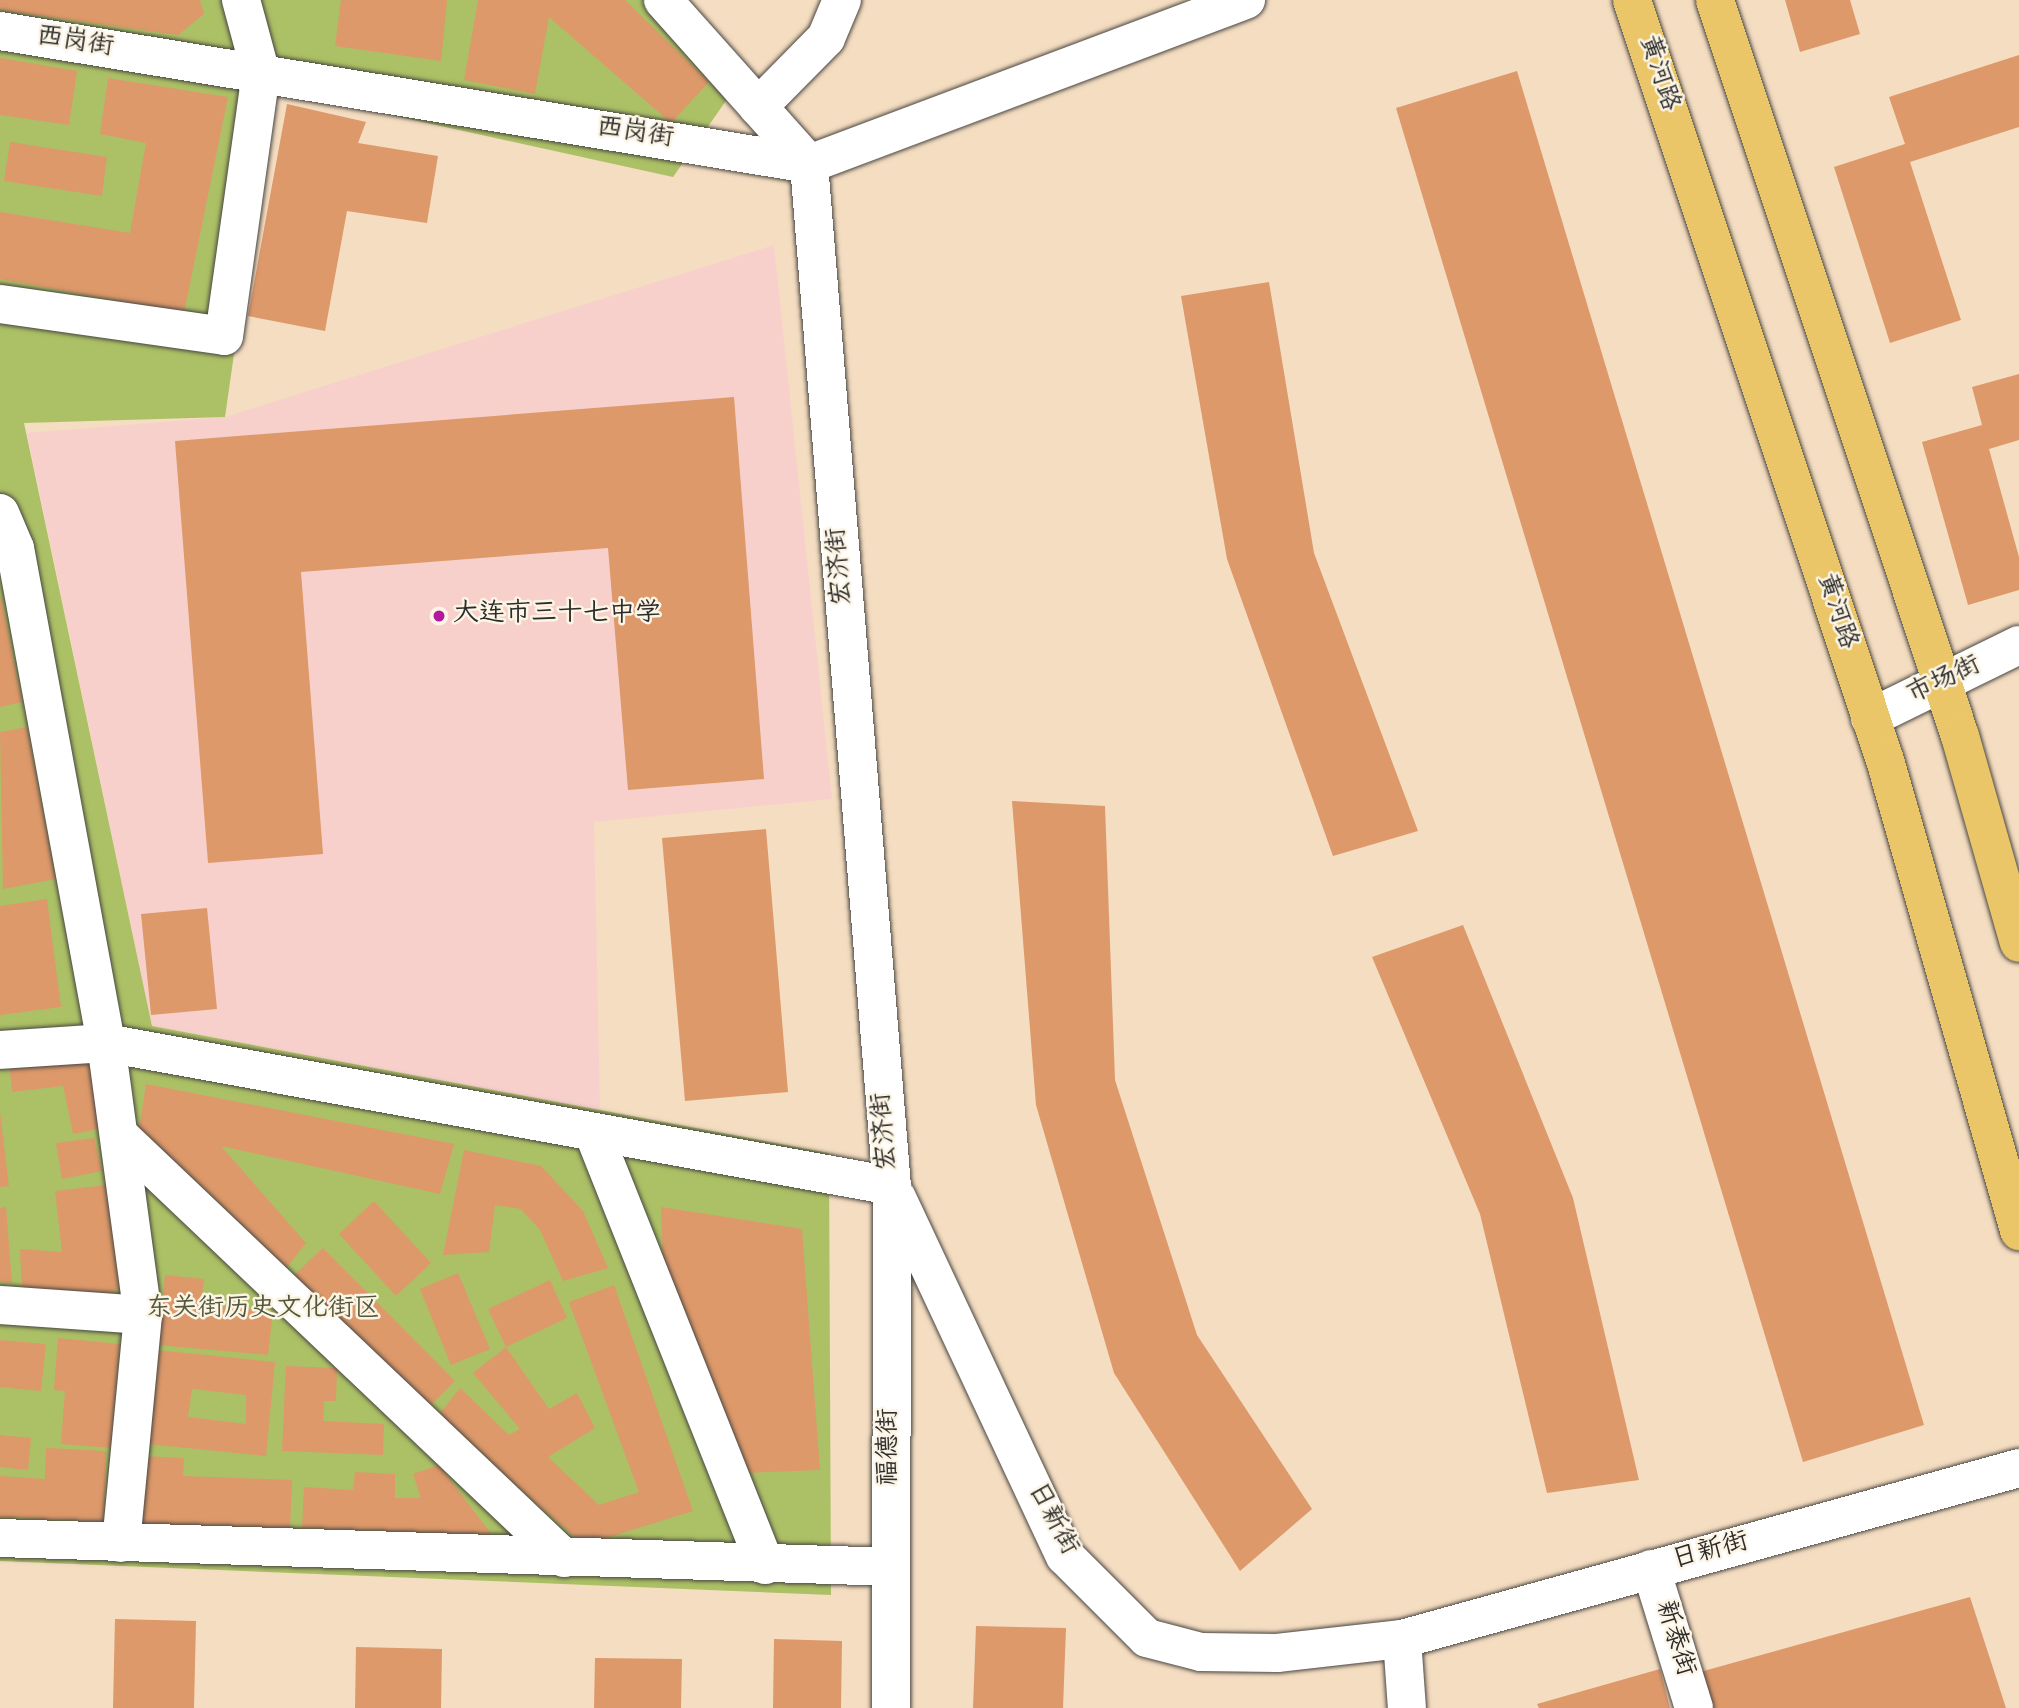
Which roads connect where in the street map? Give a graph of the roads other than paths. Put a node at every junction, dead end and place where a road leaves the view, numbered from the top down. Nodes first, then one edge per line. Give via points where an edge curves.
1 (241, 0) edge
2 (663, 0) edge
3 (842, 0) edge
4 (1246, 0) edge
5 (1632, 0) edge
6 (1715, 0) edge
7 (0, 32) edge
8 (261, 74) junction
9 (758, 107) junction
10 (809, 164) junction
11 (0, 304) edge
12 (0, 513) edge
13 (7, 551) edge
14 (2019, 645) edge
15 (1942, 683) junction
16 (1870, 718) junction
17 (2019, 943) edge
18 (106, 1043) junction
19 (0, 1050) edge
20 (593, 1132) junction
21 (119, 1135) junction
22 (892, 1186) junction
23 (2019, 1231) edge
24 (0, 1305) edge
25 (143, 1315) junction
26 (2019, 1468) edge
27 (0, 1538) edge
28 (121, 1543) junction
29 (564, 1558) junction
30 (765, 1565) junction
31 (891, 1567) junction
32 (1651, 1569) junction
33 (1402, 1639) junction
34 (891, 1708) edge
35 (1407, 1708) edge
36 (1694, 1708) edge

1 - 8 street
2 - 9 street
3 - 9 street via 826,38
4 - 10 street, 西岗街
5 - 16 main road, 黄河路
6 - 15 main road
7 - 8 street, 西岗街
8 - 10 street, 西岗街
8 - 11 street via 224,336
9 - 10 street
10 - 22 street, 宏济街
12 - 13 street
13 - 18 street
14 - 15 street, 市场街
15 - 16 street, 市场街
15 - 17 main road
16 - 23 main road, 黄河路
18 - 19 street
18 - 20 street
18 - 21 street
20 - 22 street
20 - 30 street
21 - 25 street
21 - 29 street
22 - 31 street, 福德街
22 - 33 street, 日新街 via 1065,1556 1147,1638 1201,1652 1277,1653
24 - 25 street
25 - 28 street
26 - 32 street, 日新街
27 - 28 street
28 - 29 street
29 - 30 street
30 - 31 street
31 - 34 street, 福德街
32 - 33 street, 日新街
32 - 36 street, 新泰街
33 - 35 street

